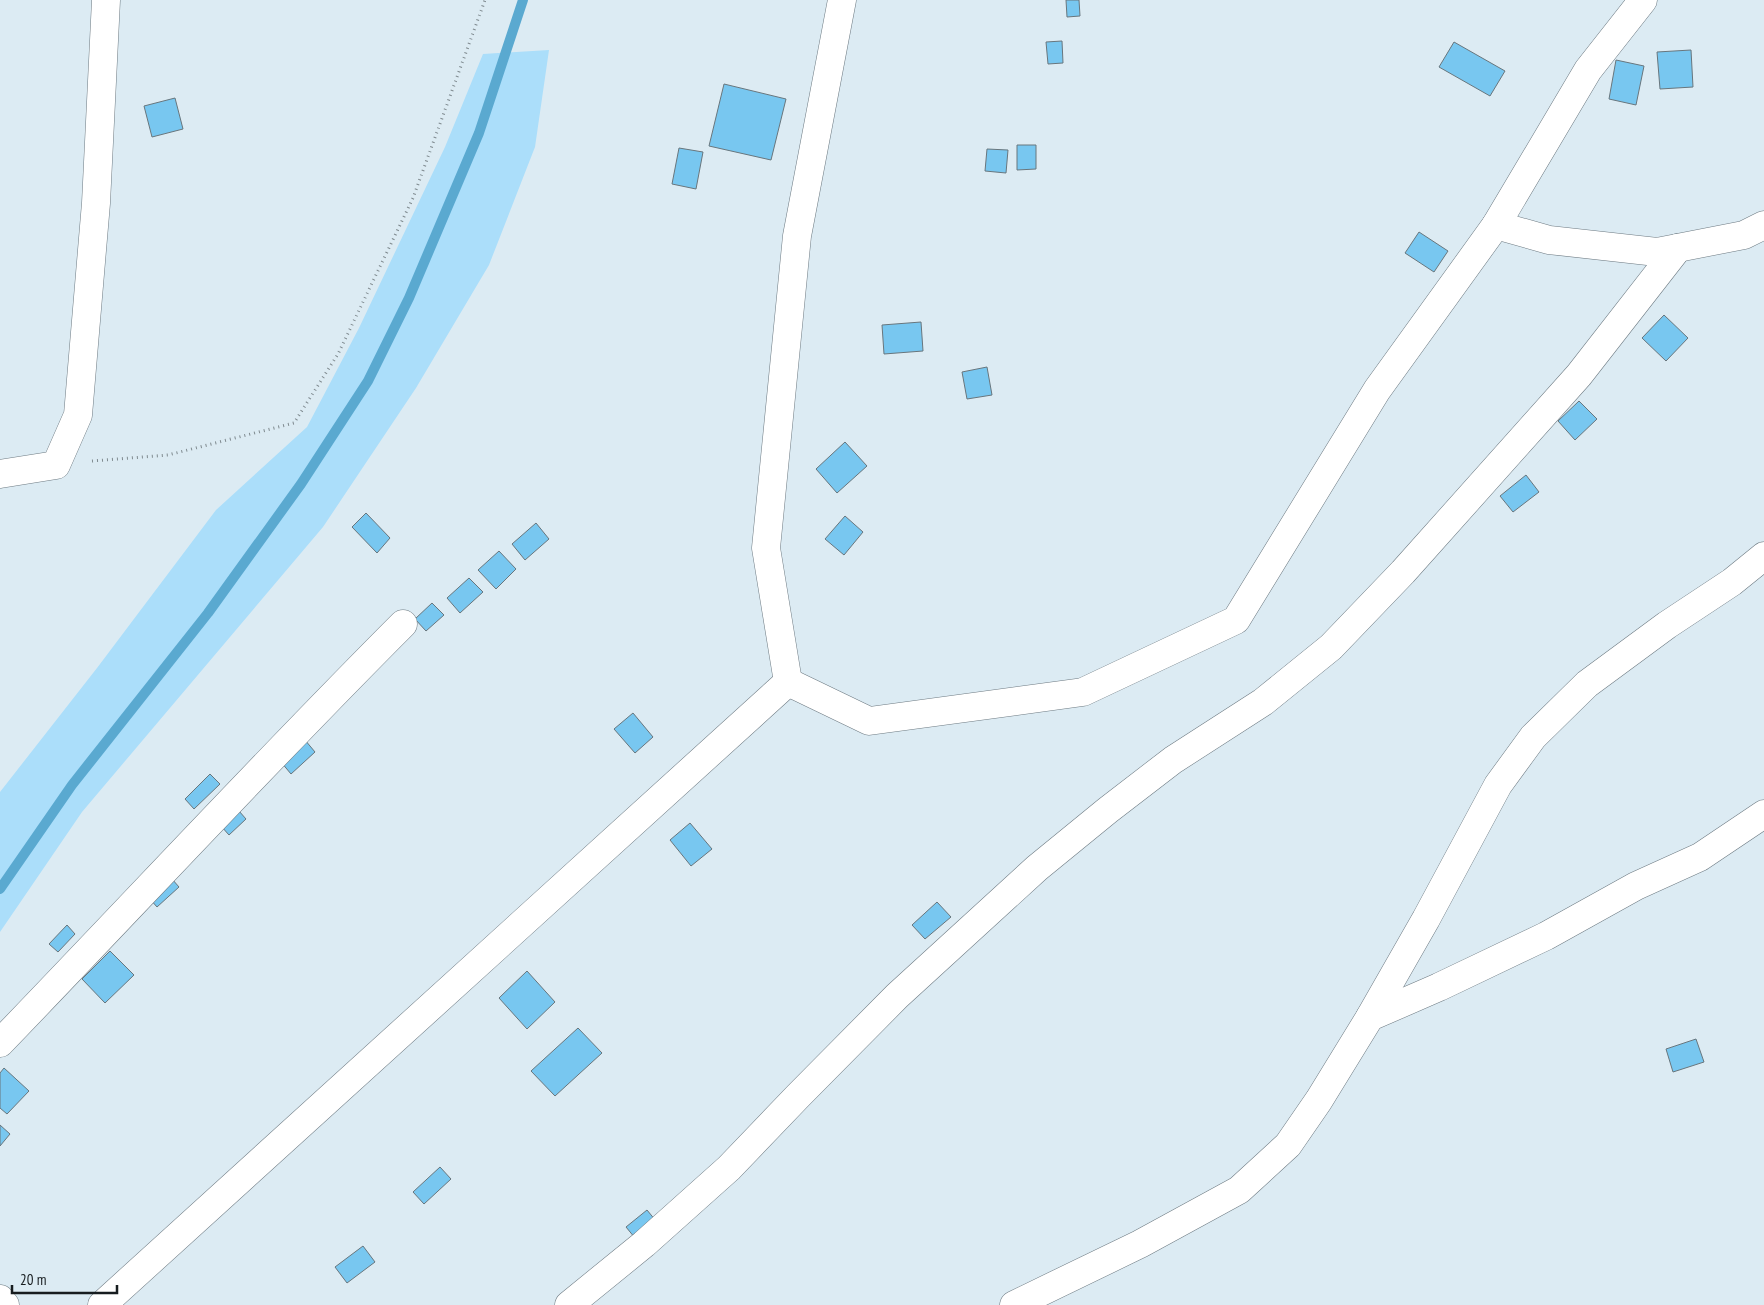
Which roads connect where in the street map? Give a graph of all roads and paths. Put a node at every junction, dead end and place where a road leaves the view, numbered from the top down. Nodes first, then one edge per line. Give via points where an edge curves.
1 (106, 0) edge
2 (485, 0) edge
3 (842, 0) edge
4 (1643, 0) edge
5 (1496, 225) junction
6 (1764, 225) edge
7 (1678, 248) junction
8 (56, 464) junction
9 (0, 474) edge
10 (1764, 556) edge
11 (403, 624) dead end
12 (788, 682) junction
13 (1764, 814) edge
14 (1370, 1017) junction
15 (0, 1043) edge
16 (0, 1299) edge
17 (4, 1305) edge
18 (102, 1305) edge
19 (570, 1305) edge
20 (1014, 1305) edge

1 - 8 street via 96,204 78,415
2 - 8 path via 413,198 338,354 294,423 168,455
3 - 12 street via 797,236 766,548
4 - 5 street via 1588,70
5 - 7 street via 1549,240 1657,252
5 - 12 street via 1377,390 1236,620 1083,692 869,722
6 - 7 street via 1744,234
7 - 19 street via 1578,376 1403,572 1331,646 1263,702 1173,760 1037,868 897,996 729,1168
8 - 9 street
10 - 14 street via 1587,684 1532,737 1498,785
11 - 15 street via 306,721
12 - 18 street
13 - 14 street via 1700,857 1636,886 1546,936
14 - 20 street via 1288,1145 1239,1190 1140,1244
16 - 17 street

